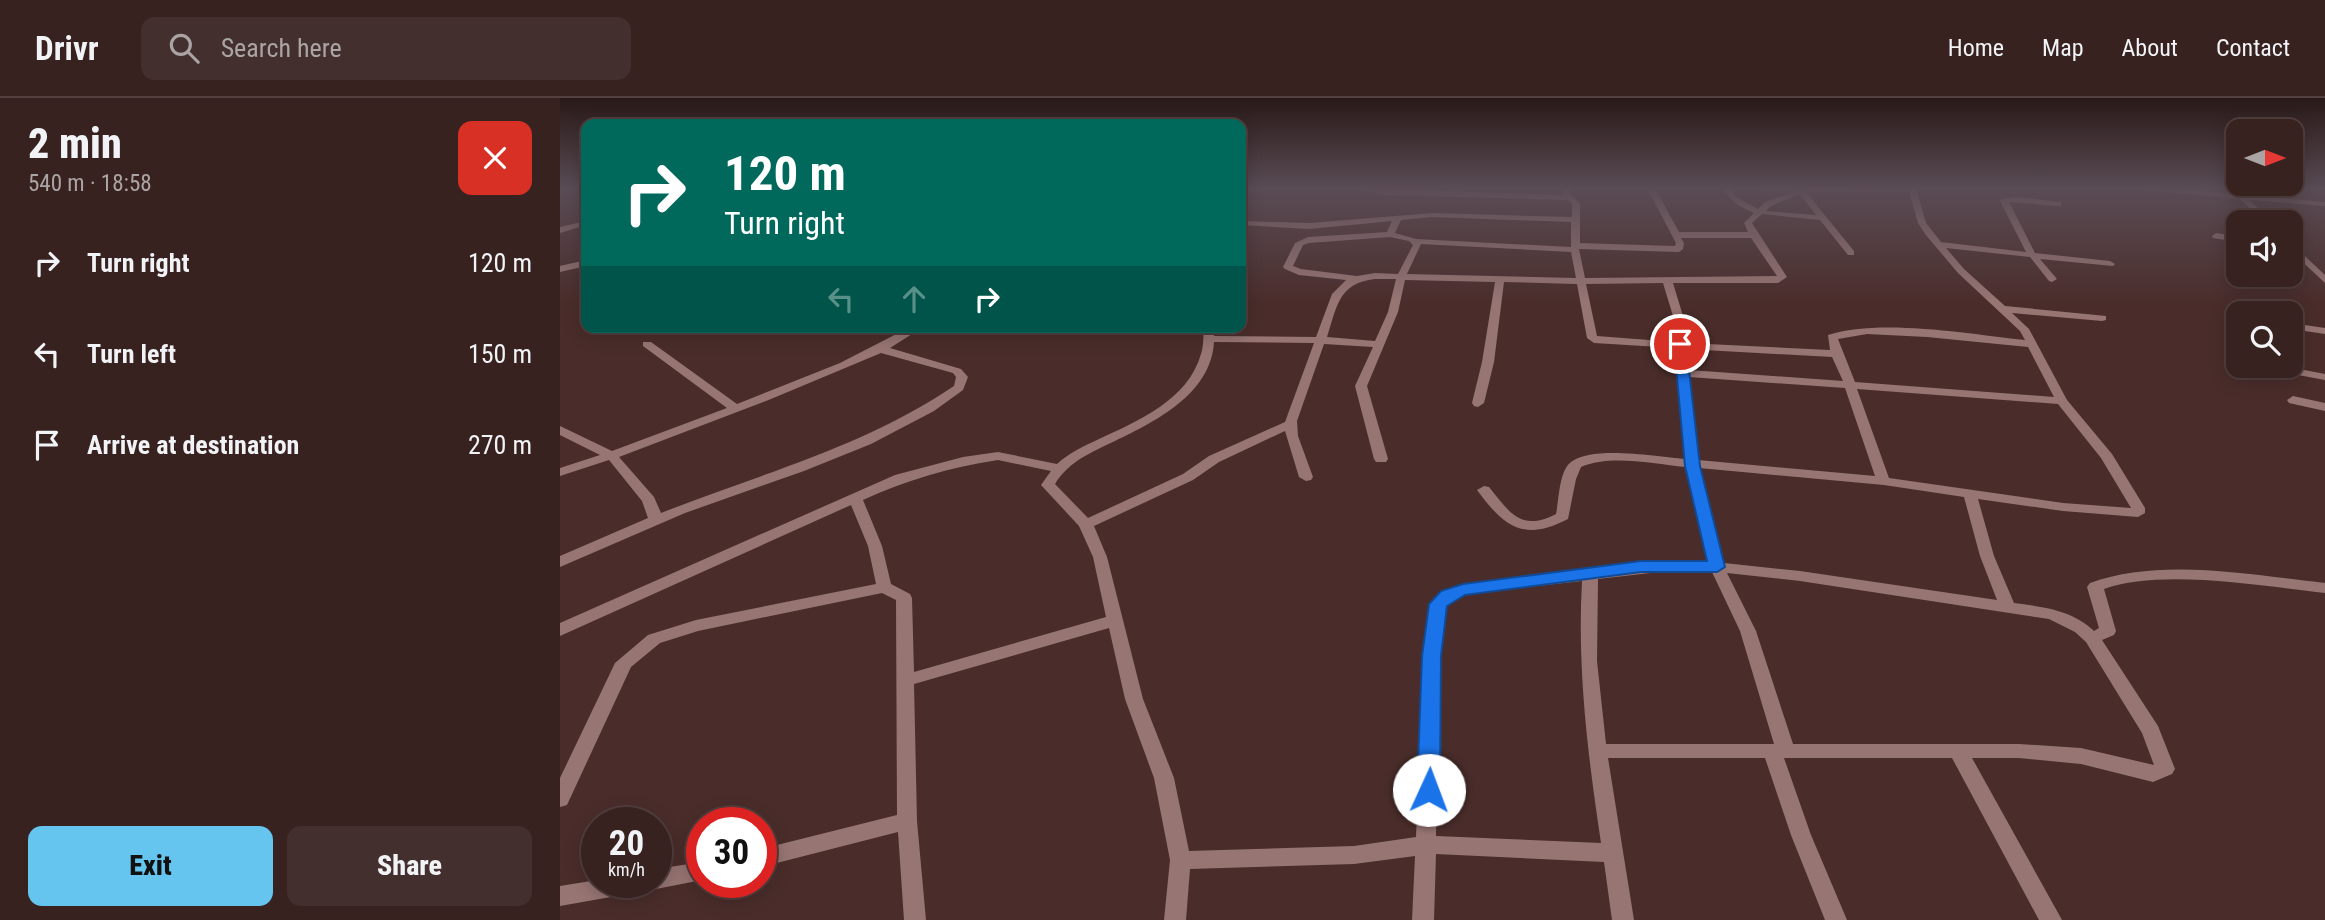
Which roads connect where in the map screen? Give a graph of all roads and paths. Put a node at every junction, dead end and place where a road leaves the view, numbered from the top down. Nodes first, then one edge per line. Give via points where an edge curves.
1 (1394, 226) edge
2 (1574, 226) edge
3 (1671, 226) edge
4 (1749, 226) edge
5 (1829, 226) edge
6 (1925, 226) edge
7 (2017, 226) edge
8 (1390, 234) junction
9 (1675, 235) junction
10 (1752, 235) junction
11 (2216, 236) dead end
12 (2226, 237) edge
13 (1417, 241) junction
14 (1938, 244) junction
15 (1576, 248) junction
16 (1851, 253) dead end
17 (2031, 253) junction
18 (2303, 258) edge
19 (581, 264) edge
20 (2110, 264) dead end
21 (560, 269) edge
22 (1401, 277) junction
23 (1354, 278) junction
24 (1500, 279) junction
25 (2052, 279) dead end
26 (1667, 280) junction
27 (2325, 280) edge
28 (1580, 281) junction
29 (2004, 309) junction
30 (2102, 318) dead end
31 (2303, 328) edge
32 (2325, 331) edge
33 (909, 333) edge
34 (1208, 333) edge
35 (1320, 340) junction
36 (647, 344) dead end
37 (1378, 344) junction
38 (1680, 344) junction
39 (2031, 344) junction
40 (884, 350) junction
41 (1836, 354) junction
42 (1682, 373) junction
43 (2303, 373) edge
44 (2325, 377) edge
45 (1851, 387) junction
46 (2293, 400) dead end
47 (2062, 401) junction
48 (1478, 403) dead end
49 (2325, 407) edge
50 (736, 409) junction
51 (1291, 424) junction
52 (560, 430) edge
53 (612, 456) junction
54 (1381, 459) dead end
55 (1692, 466) junction
56 (1057, 468) junction
57 (560, 472) edge
58 (1307, 477) dead end
59 (1884, 481) junction
60 (1484, 491) dead end
61 (1970, 495) junction
62 (855, 498) junction
63 (656, 520) junction
64 (1086, 524) junction
65 (560, 562) edge
66 (1717, 567) junction
67 (1590, 575) junction
68 (884, 587) junction
69 (2325, 588) edge
70 (2008, 607) junction
71 (1113, 621) junction
72 (560, 630) edge
73 (2092, 638) junction
74 (904, 681) junction
75 (1597, 751) junction
76 (1779, 751) junction
77 (1959, 752) junction
78 (560, 799) edge
79 (907, 821) junction
80 (1426, 845) junction
81 (1613, 852) junction
82 (777, 854) edge
83 (1180, 860) junction
84 (581, 892) edge
85 (560, 896) edge
86 (915, 920) edge
87 (1175, 920) edge
88 (1423, 920) edge
89 (1623, 920) edge
90 (1836, 920) edge
91 (2051, 920) edge

1 - 8 street
2 - 15 street
3 - 9 street
4 - 10 street
5 - 16 street
6 - 14 street
7 - 17 street
8 - 13 street
8 - 23 street via 1308,240 1299,243 1288,267
9 - 10 street
9 - 15 street via 1681,247 1675,249
10 - 26 street via 1775,262 1782,276 1777,280
11 - 12 street
13 - 15 street
13 - 22 street
14 - 17 street
14 - 29 street
15 - 28 street
17 - 20 street
17 - 25 street
18 - 27 street
19 - 21 street
22 - 23 street
22 - 24 street
22 - 37 street via 1393,312
23 - 35 street via 1337,294
24 - 28 street
24 - 48 street
26 - 28 street
26 - 38 street via 1678,316
28 - 38 street via 1592,338
29 - 30 street
29 - 39 street via 2024,329
31 - 32 street
33 - 40 street
34 - 35 street
34 - 56 street via 1206,355 1184,393 1149,420 1071,456
35 - 37 street
35 - 51 street
36 - 50 street
37 - 54 street via 1361,386
38 - 41 street
38 - 42 street
39 - 41 street via 1849,332 1832,337
39 - 47 street
40 - 50 street
40 - 63 street via 957,371 962,377 959,388 863,442
41 - 45 street
42 - 45 street
42 - 55 street
43 - 44 street
45 - 47 street
45 - 59 street via 1854,408
46 - 49 street
47 - 61 street via 2107,457 2138,513
50 - 53 street
51 - 58 street
51 - 64 street
52 - 53 street
53 - 57 street
53 - 63 street via 649,500
55 - 59 street
55 - 60 street via 1626,458 1584,459 1575,465 1569,479 1563,516 1547,526 1522,527 1511,522
55 - 66 street
56 - 62 street via 1012,456 975,459 900,478
56 - 64 street via 1048,485
59 - 61 street
61 - 70 street via 1987,556
62 - 68 street via 875,546
62 - 72 street
63 - 65 street
64 - 71 street via 1100,557
66 - 67 street via 1641,567
66 - 70 street
66 - 76 street via 1748,631
67 - 75 street via 1586,631
67 - 80 street via 1463,589 1438,604 1431,656
68 - 74 street via 904,598
68 - 78 street via 653,639 624,663
69 - 73 street via 2196,576 2116,580 2095,587 2108,631
70 - 73 street via 2053,614
71 - 74 street
71 - 83 street via 1134,699 1164,778
73 - 77 street via 2151,731 2165,769 2153,774 2053,753
74 - 79 street
75 - 76 street
75 - 81 street
76 - 77 street
76 - 90 street via 1801,835
77 - 91 street
79 - 82 street
79 - 86 street
80 - 81 street
80 - 83 street via 1354,855
80 - 88 street
81 - 89 street
83 - 87 street
84 - 85 street

